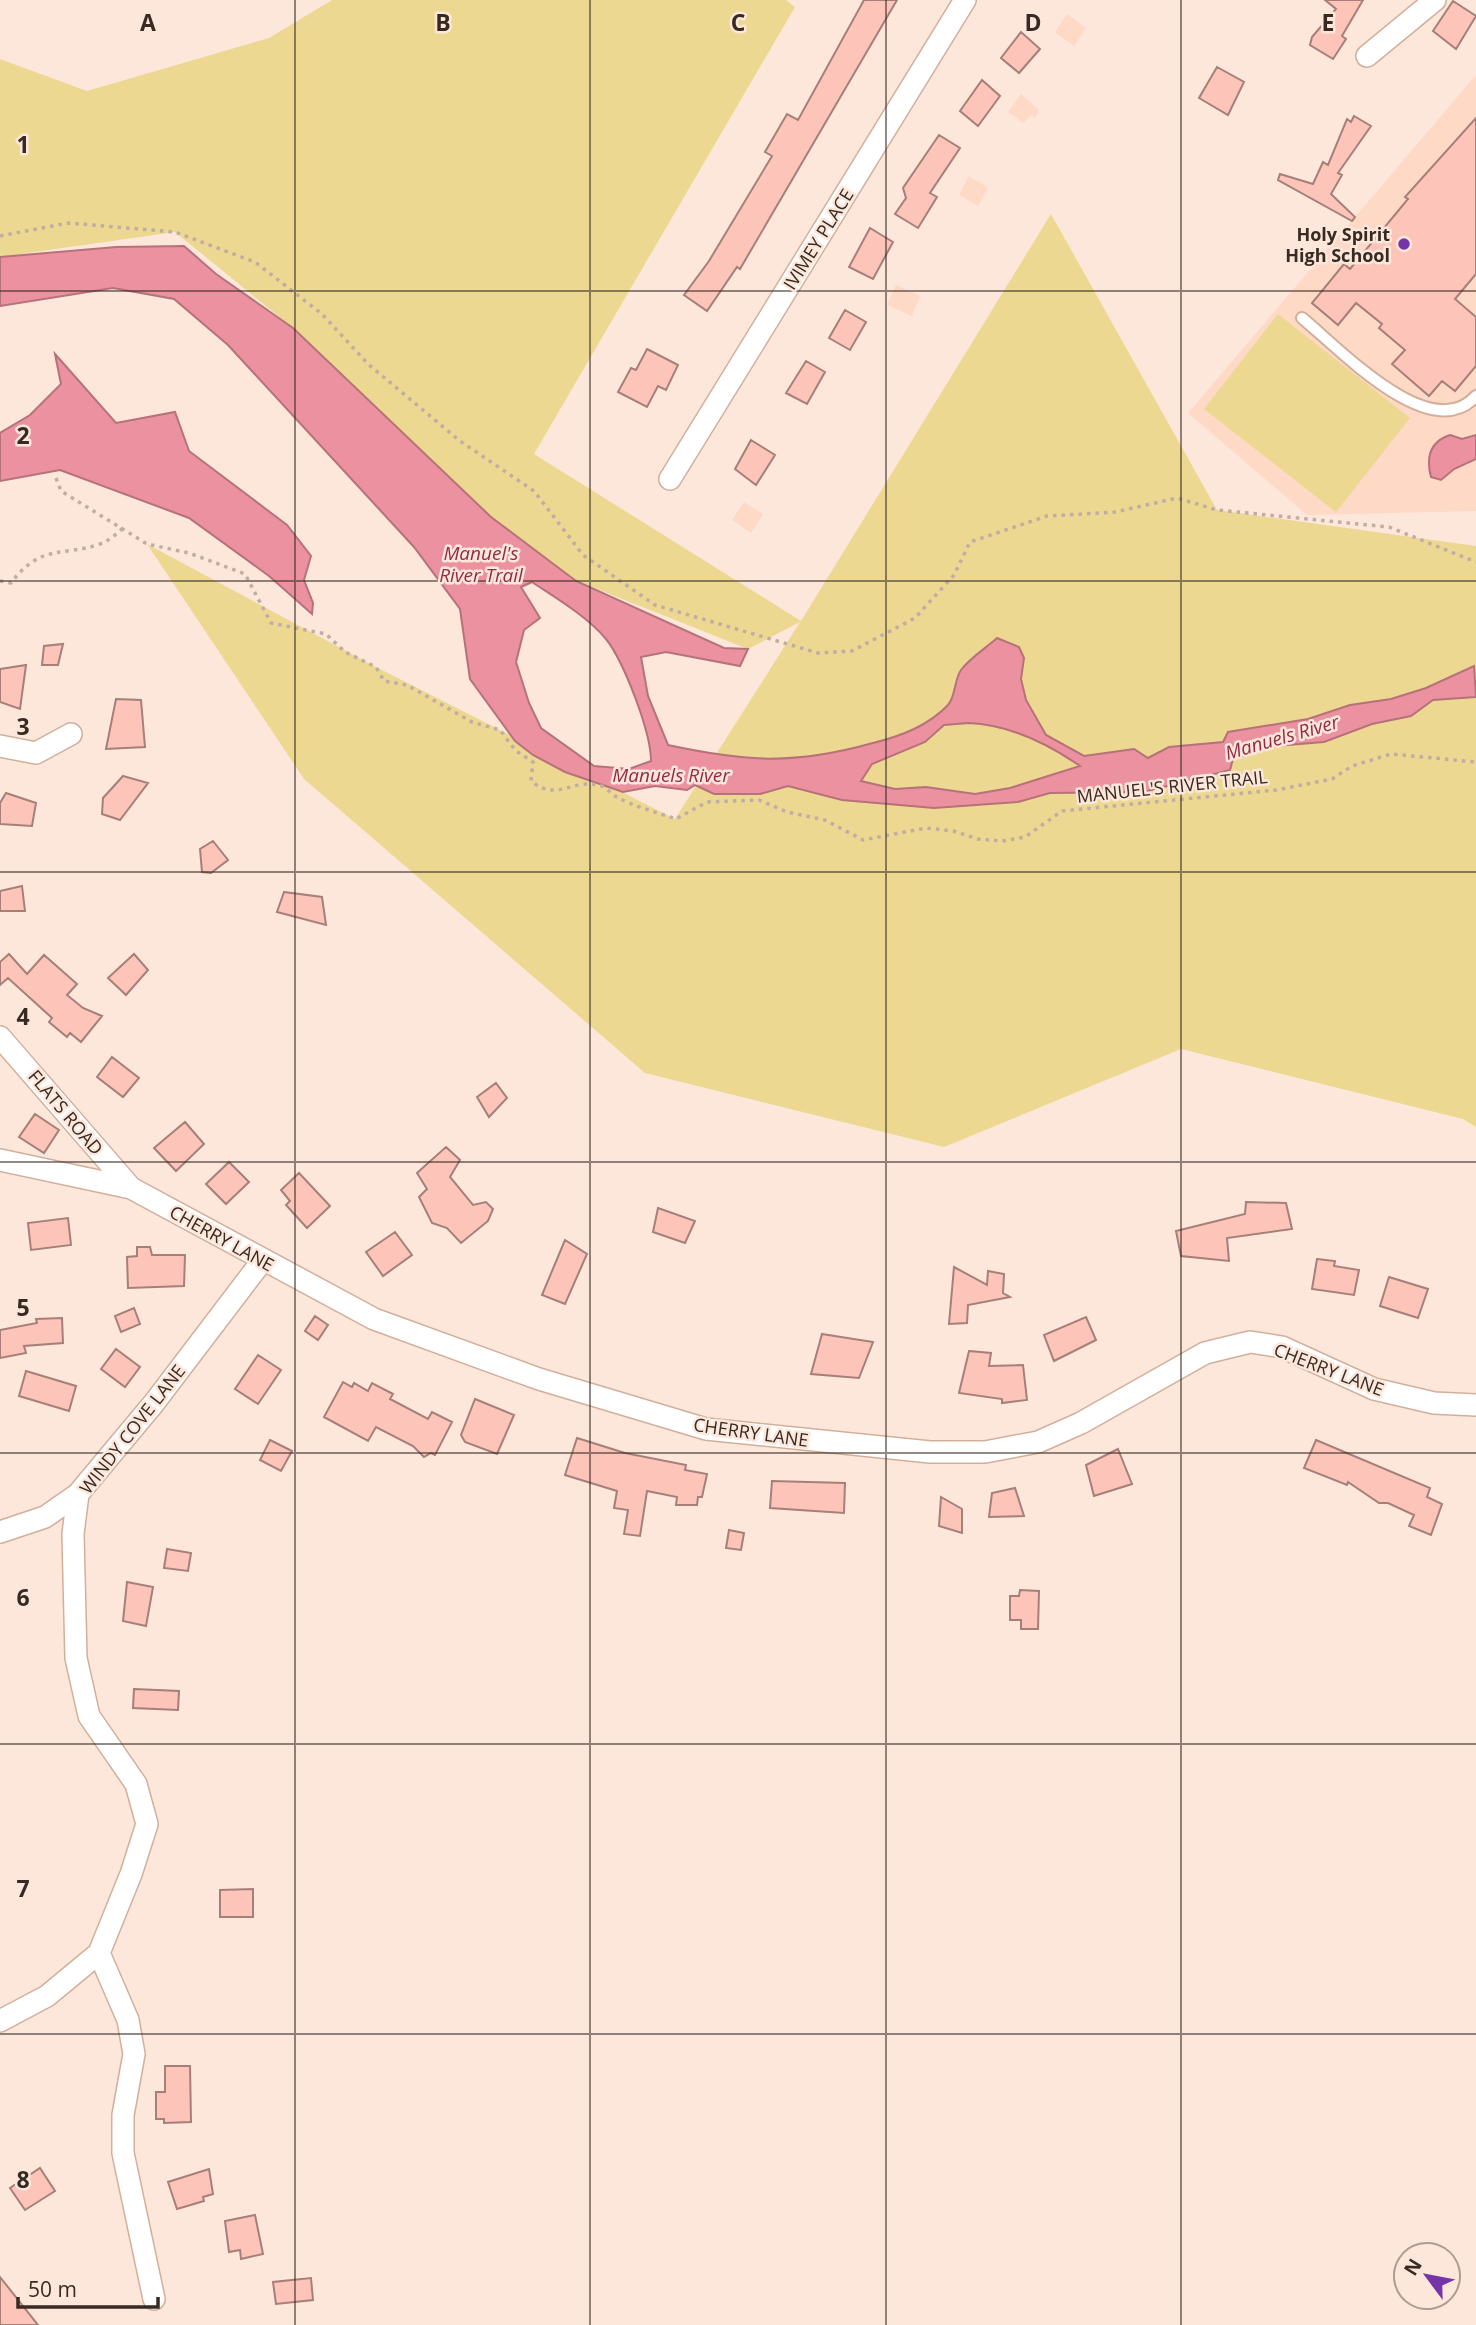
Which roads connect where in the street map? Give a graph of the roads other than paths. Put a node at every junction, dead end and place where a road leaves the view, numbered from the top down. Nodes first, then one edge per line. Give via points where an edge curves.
1 (965, 0) edge
2 (1435, 0) edge
3 (1367, 56) dead end
4 (1302, 318) dead end
5 (1476, 396) edge
6 (670, 479) dead end
7 (71, 734) dead end
8 (0, 746) edge
9 (0, 1037) edge
10 (0, 1160) edge
11 (131, 1188) junction
12 (262, 1261) junction
13 (1476, 1405) edge
14 (78, 1494) junction
15 (0, 1532) edge
16 (99, 1953) junction
17 (0, 2021) edge
18 (154, 2299) dead end

1 - 6 street, IVIMEY PLACE
2 - 3 street
4 - 5 lane via 1417,407 1443,412 1466,407
7 - 8 street via 36,753
9 - 11 street, FLATS ROAD
10 - 11 street, CHERRY LANE
11 - 12 street, CHERRY LANE
12 - 13 street, CHERRY LANE via 374,1319 540,1379 706,1429 775,1438 930,1452 985,1452 1038,1442 1205,1353 1250,1342 1282,1347 1374,1389 1434,1403
12 - 14 street, WINDY COVE LANE
14 - 15 street via 45,1517
14 - 16 street, WINDY COVE LANE via 73,1534 75,1658 89,1716 136,1784 147,1824
16 - 17 street via 47,1996
16 - 18 street via 128,2020 134,2054 123,2115 123,2153

